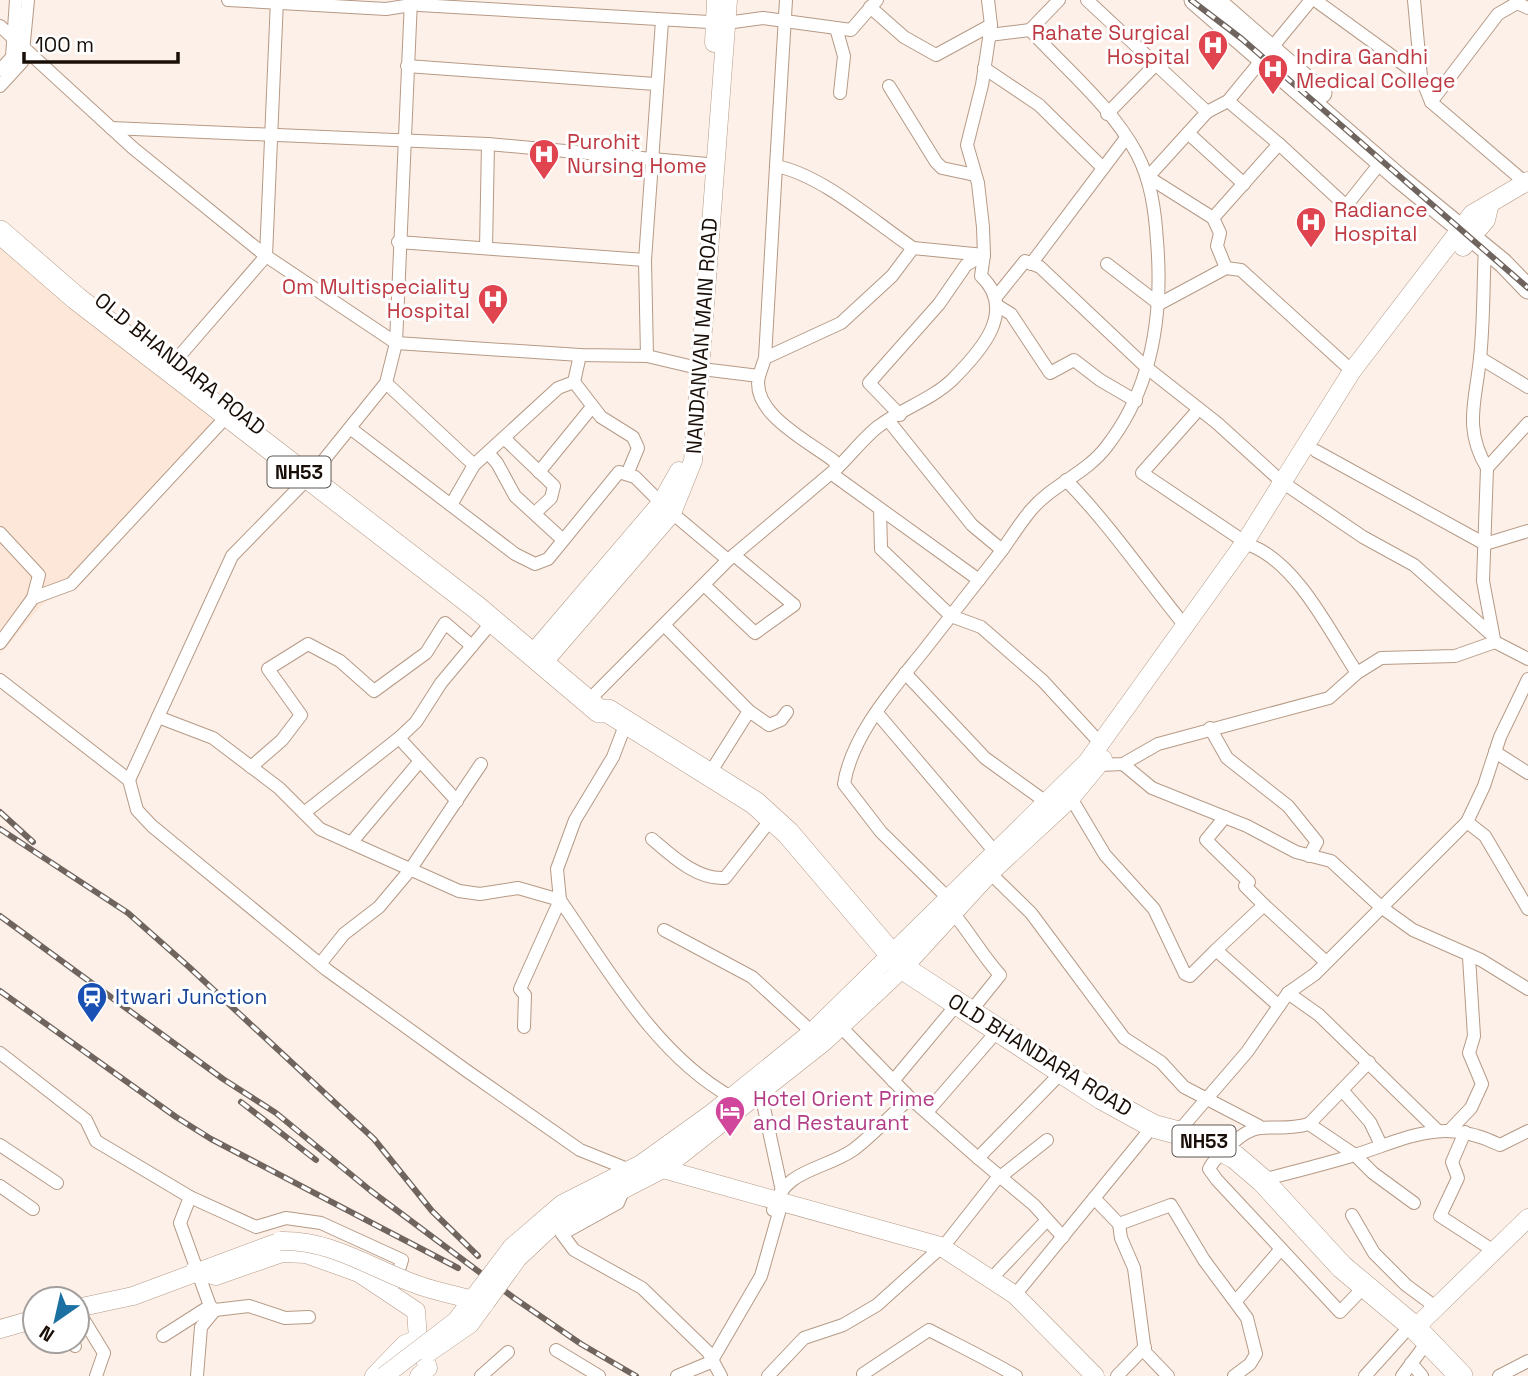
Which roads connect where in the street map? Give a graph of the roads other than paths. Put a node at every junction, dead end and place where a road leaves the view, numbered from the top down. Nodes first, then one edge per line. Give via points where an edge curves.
1 (16, 0) edge
2 (28, 0) edge
3 (228, 0) edge
4 (366, 0) edge
5 (716, 0) edge
6 (728, 0) edge
7 (786, 0) edge
8 (988, 0) edge
9 (1059, 0) edge
10 (1087, 0) edge
11 (1194, 0) edge
12 (1216, 0) edge
13 (1313, 0) edge
14 (1414, 0) edge
15 (277, 2) edge
16 (414, 3) edge
17 (874, 4) edge
18 (397, 6) junction
19 (1528, 8) edge
20 (662, 21) junction
21 (786, 21) junction
22 (720, 23) junction
23 (0, 26) edge
24 (836, 28) junction
25 (990, 30) junction
26 (1030, 30) junction
27 (18, 43) junction
28 (1268, 55) junction
29 (1156, 64) junction
30 (407, 66) junction
31 (984, 68) junction
32 (0, 70) edge
33 (1421, 77) junction
34 (655, 84) junction
35 (0, 86) edge
36 (889, 86) dead end
37 (839, 93) dead end
38 (1228, 101) junction
39 (1431, 102) junction
40 (1207, 111) junction
41 (1107, 114) junction
42 (111, 128) junction
43 (1188, 133) junction
44 (271, 135) junction
45 (1126, 138) junction
46 (403, 140) junction
47 (488, 144) junction
48 (1279, 144) junction
49 (652, 161) junction
50 (1381, 162) junction
51 (707, 164) junction
52 (776, 166) junction
53 (1103, 168) junction
54 (975, 175) junction
55 (1148, 177) junction
56 (1527, 182) edge
57 (1244, 184) junction
58 (0, 212) edge
59 (1213, 218) junction
60 (0, 232) edge
61 (1473, 232) junction
62 (398, 242) junction
63 (486, 248) junction
64 (913, 248) junction
65 (984, 255) junction
66 (266, 256) junction
67 (645, 260) junction
68 (1031, 264) junction
69 (1107, 264) dead end
70 (1226, 268) junction
71 (1528, 273) edge
72 (1429, 281) junction
73 (1528, 289) edge
74 (997, 301) junction
75 (1158, 304) junction
76 (396, 343) junction
77 (150, 348) junction
78 (580, 355) junction
79 (647, 356) junction
80 (765, 358) junction
81 (1480, 358) junction
82 (176, 360) junction
83 (698, 368) junction
84 (1147, 368) junction
85 (1352, 371) junction
86 (759, 376) junction
87 (574, 382) junction
88 (387, 383) junction
89 (1528, 387) edge
90 (1136, 401) junction
91 (592, 407) junction
92 (1199, 409) junction
93 (227, 416) junction
94 (894, 417) junction
95 (1528, 423) edge
96 (350, 428) junction
97 (504, 438) junction
98 (1316, 451) junction
99 (488, 453) junction
100 (474, 465) junction
101 (1487, 468) junction
102 (834, 471) junction
103 (539, 472) junction
104 (628, 472) junction
105 (311, 475) junction
106 (1066, 480) junction
107 (1286, 485) junction
108 (451, 505) junction
109 (666, 508) junction
110 (880, 509) junction
111 (535, 513) junction
112 (1528, 531) edge
113 (0, 533) edge
114 (564, 540) junction
115 (1248, 544) junction
116 (1485, 544) junction
117 (1002, 550) junction
118 (731, 557) junction
119 (978, 580) junction
120 (704, 584) junction
121 (33, 598) junction
122 (951, 616) junction
123 (492, 622) junction
124 (664, 625) junction
125 (1185, 626) junction
126 (1494, 639) junction
127 (0, 643) edge
128 (472, 646) junction
129 (541, 654) junction
130 (1528, 659) edge
131 (905, 673) junction
132 (1357, 673) junction
133 (0, 680) edge
134 (1528, 680) edge
135 (604, 707) junction
136 (749, 710) junction
137 (787, 712) dead end
138 (877, 713) junction
139 (158, 717) junction
140 (1210, 728) junction
141 (399, 738) junction
142 (1101, 744) junction
143 (1495, 752) junction
144 (421, 761) junction
145 (1093, 763) junction
146 (481, 764) dead end
147 (1123, 764) junction
148 (251, 767) junction
149 (710, 772) junction
150 (1528, 773) edge
151 (129, 780) junction
152 (1071, 798) junction
153 (457, 801) junction
154 (1046, 802) junction
155 (304, 813) junction
156 (1225, 817) junction
157 (772, 818) junction
158 (1467, 822) junction
159 (652, 839) dead end
160 (351, 843) junction
161 (995, 852) junction
162 (1309, 856) junction
163 (410, 870) junction
164 (990, 873) junction
165 (560, 900) junction
166 (1264, 905) junction
167 (951, 906) junction
168 (1381, 907) junction
169 (1528, 909) edge
170 (664, 930) dead end
171 (1216, 950) junction
172 (1469, 957) junction
173 (898, 962) junction
174 (1326, 962) junction
175 (320, 964) junction
176 (1528, 989) edge
177 (1288, 993) junction
178 (1279, 1006) junction
179 (965, 1007) junction
180 (524, 1027) dead end
181 (841, 1027) junction
182 (999, 1029) junction
183 (812, 1032) junction
184 (0, 1053) edge
185 (1368, 1062) junction
186 (1063, 1071) junction
187 (893, 1081) junction
188 (1342, 1090) junction
189 (761, 1094) junction
190 (732, 1097) junction
191 (910, 1098) junction
192 (1204, 1099) junction
193 (927, 1112) junction
194 (1309, 1125) junction
195 (1153, 1126) junction
196 (1259, 1126) junction
197 (1444, 1130) junction
198 (1528, 1131) edge
199 (1178, 1132) junction
200 (1465, 1132) junction
201 (1047, 1140) dead end
202 (0, 1144) edge
203 (1381, 1145) junction
204 (1224, 1151) junction
205 (1355, 1155) junction
206 (978, 1158) junction
207 (647, 1167) junction
208 (1001, 1175) junction
209 (1262, 1180) junction
210 (57, 1183) dead end
211 (0, 1186) edge
212 (616, 1187) junction
213 (190, 1197) junction
214 (1094, 1198) junction
215 (778, 1202) junction
216 (1414, 1203) dead end
217 (33, 1209) dead end
218 (1352, 1215) dead end
219 (1528, 1218) edge
220 (1048, 1220) junction
221 (1119, 1224) junction
222 (1063, 1237) junction
223 (937, 1249) junction
224 (1281, 1249) junction
225 (1494, 1251) junction
226 (202, 1268) junction
227 (989, 1282) junction
228 (1365, 1286) junction
229 (392, 1294) junction
230 (1013, 1299) junction
231 (1237, 1301) junction
232 (479, 1302) junction
233 (91, 1305) edge
234 (212, 1308) junction
235 (1437, 1308) junction
236 (309, 1317) dead end
237 (21, 1323) edge
238 (0, 1329) edge
239 (1418, 1331) junction
240 (91, 1332) edge
241 (163, 1336) dead end
242 (418, 1339) junction
243 (1145, 1347) junction
244 (556, 1350) dead end
245 (508, 1352) dead end
246 (1528, 1361) edge
247 (711, 1362) junction
248 (1411, 1363) junction
249 (426, 1373) edge
250 (863, 1374) dead end
251 (96, 1376) edge
252 (197, 1376) edge
253 (374, 1376) edge
254 (384, 1376) edge
255 (398, 1376) edge
256 (481, 1376) edge
257 (599, 1376) edge
258 (677, 1376) edge
259 (721, 1376) edge
260 (768, 1376) edge
261 (1016, 1376) edge
262 (1082, 1376) edge
263 (1095, 1376) edge
264 (1117, 1376) edge
265 (1168, 1376) edge
266 (1234, 1376) edge
267 (1365, 1376) edge
268 (1402, 1376) edge
269 (1422, 1376) edge
270 (1461, 1376) edge
271 (1499, 1376) edge

1 - 27 street
2 - 27 street
3 - 15 street
4 - 18 street
5 - 22 main road
6 - 22 main road, NANDANVAN MAIN ROAD
7 - 21 street
8 - 25 street
9 - 26 street
10 - 29 street
11 - 28 main road
12 - 28 main road
13 - 28 street
13 - 33 street
14 - 33 street
15 - 18 street
15 - 44 street
16 - 18 street
16 - 20 street
16 - 30 street
17 - 24 street via 851,30
17 - 25 street via 904,37 936,55
19 - 39 street via 1517,3 1498,14
20 - 22 street
20 - 34 street
21 - 22 street via 763,18
21 - 24 street
21 - 52 street
22 - 51 main road
22 - 83 main road, NANDANVAN MAIN ROAD
23 - 27 street
24 - 37 street via 844,55
25 - 26 street
25 - 31 street
26 - 41 street
27 - 32 street
27 - 35 street via 22,62
27 - 42 street
28 - 38 street
28 - 50 main road
28 - 61 main road
29 - 40 street
29 - 41 street
30 - 34 street
30 - 46 street
31 - 53 street via 1039,105
31 - 54 street via 967,145
33 - 39 street
34 - 49 street
36 - 54 street via 936,162 942,168
38 - 40 street
38 - 48 street
39 - 56 street
40 - 43 street
41 - 45 street
42 - 44 street
42 - 66 street
43 - 55 street
43 - 57 street
44 - 46 street
44 - 66 street
45 - 53 street
45 - 55 street
46 - 47 street
46 - 62 street
47 - 49 street
47 - 63 street
48 - 50 street via 1346,205
48 - 57 street
49 - 51 street
49 - 67 street
50 - 61 main road
51 - 83 main road
52 - 64 street via 817,183
52 - 80 street
53 - 68 street
54 - 65 street
55 - 59 street
55 - 75 street via 1157,234
56 - 61 main road via 1489,207 1486,220
57 - 59 street
58 - 77 highway, OLD BHANDARA ROAD / NH53
59 - 70 street
60 - 77 highway, NH53 via 76,298
61 - 71 main road
61 - 72 main road
61 - 73 main road
61 - 81 street
62 - 63 street
62 - 76 street
63 - 67 street
64 - 65 street
64 - 80 street via 892,276 841,323
65 - 74 street via 981,276
65 - 94 street via 966,265 939,304 869,383
66 - 76 street
66 - 82 street
67 - 79 street
68 - 74 street via 1024,261
68 - 84 street via 1085,306
69 - 75 street
70 - 75 street
70 - 85 street via 1241,271
72 - 85 main road
72 - 98 main road via 1357,376
74 - 90 street via 1011,314 1050,373 1074,360
74 - 94 street via 989,333 951,380
75 - 84 street via 1158,325
76 - 78 street
76 - 88 street
77 - 82 highway, OLD BHANDARA ROAD / NH53
77 - 93 highway, NH53
78 - 79 street
78 - 87 street
79 - 83 street
80 - 86 street
81 - 89 street
81 - 101 street via 1471,415 1475,449
82 - 105 highway, OLD BHANDARA ROAD / NH53
83 - 86 street
83 - 109 main road via 678,475
84 - 90 street
84 - 92 street
85 - 107 main road
86 - 102 street via 755,390 760,399 834,461
87 - 91 street
87 - 97 street via 558,388
88 - 96 street
88 - 100 street
90 - 106 street via 1107,447 1082,472
91 - 103 street
91 - 104 street via 633,438 638,447
92 - 107 street
92 - 115 street via 1142,473
93 - 105 highway, NH53
93 - 121 street via 71,584
94 - 102 street via 876,427
94 - 117 street via 972,525
95 - 101 street
96 - 105 street
96 - 108 street
97 - 99 street
97 - 103 street
98 - 107 main road
98 - 116 street
99 - 100 street
99 - 111 street via 515,496
100 - 108 street
101 - 116 street
102 - 110 street
102 - 118 street
103 - 111 street via 554,486 554,493
104 - 109 street
104 - 114 street via 619,472
105 - 123 highway, NH53
105 - 129 highway, OLD BHANDARA ROAD / NH53 via 499,610
105 - 139 street via 232,556
106 - 117 street via 1030,510
106 - 125 street via 1101,517
107 - 115 main road
107 - 126 street via 1414,565
108 - 114 street via 535,564 548,559
109 - 118 street
109 - 129 main road
110 - 119 street
110 - 122 street via 881,550
111 - 114 street
112 - 116 street
113 - 121 street via 39,575
115 - 125 main road
115 - 132 street via 1269,553 1311,599
115 - 145 main road
116 - 126 street via 1483,581
117 - 119 street
118 - 120 street
118 - 120 street via 794,605 755,633
119 - 122 street
120 - 124 street
121 - 127 street
122 - 131 street
122 - 142 street via 981,627 1043,681
123 - 128 street
123 - 129 highway, NH53
124 - 135 street
124 - 136 street
125 - 142 main road
126 - 130 street
126 - 132 street via 1455,656 1381,657
128 - 141 street
128 - 148 street via 445,624 426,653 374,691 340,661 308,644 268,669 301,715 282,740
129 - 135 highway, OLD BHANDARA ROAD / NH53
131 - 138 street
131 - 154 street via 985,758
132 - 140 street via 1329,698
133 - 151 street
134 - 143 street
135 - 149 highway, OLD BHANDARA ROAD / NH53
135 - 165 street via 613,757 575,820 557,869
136 - 137 street via 769,725
136 - 149 street
138 - 161 street
138 - 167 street via 848,762 844,784 881,832
139 - 148 street via 214,738
139 - 151 street
140 - 147 street via 1158,744
140 - 162 street via 1227,758 1288,806 1317,842
141 - 144 street
141 - 155 street
142 - 145 main road
143 - 150 street
143 - 158 street
144 - 153 street
144 - 160 street
145 - 147 street
145 - 152 main road
145 - 154 main road
146 - 153 street
147 - 156 street via 1152,788
148 - 155 street
149 - 157 highway, OLD BHANDARA ROAD / NH53
151 - 175 street via 137,810 152,826
152 - 164 main road
152 - 171 street via 1105,855 1154,909 1185,974 1190,976
153 - 163 street
154 - 161 main road
155 - 160 street via 320,829
156 - 162 street
156 - 166 street via 1206,840 1249,882 1245,886
157 - 159 street via 725,878 714,879 681,863
157 - 173 highway, OLD BHANDARA ROAD / NH53
158 - 168 street
158 - 169 street via 1485,836
160 - 163 street
161 - 167 main road
162 - 168 street via 1331,861
163 - 165 street via 459,891 480,894 518,888
163 - 175 street
164 - 167 main road
164 - 192 street via 1031,914 1124,1038
165 - 180 street via 520,989 525,995
165 - 190 street via 662,1038 708,1083
166 - 171 street
166 - 174 street
167 - 173 main road
167 - 179 street via 977,950 1000,975
168 - 172 street via 1413,930
168 - 174 street
170 - 183 street via 752,977
171 - 178 street
172 - 176 street
172 - 197 street via 1474,1035 1469,1053 1482,1084 1471,1108
173 - 179 highway, OLD BHANDARA ROAD / NH53
173 - 181 main road
173 - 183 main road
174 - 177 street
175 - 207 street via 580,1150
177 - 178 street
177 - 185 street
178 - 192 street via 1247,1052
179 - 182 highway, OLD BHANDARA ROAD / NH53
179 - 187 street
181 - 187 street
181 - 189 main road
182 - 186 highway, OLD BHANDARA ROAD / NH53
182 - 193 street
183 - 190 main road
184 - 213 street via 86,1120 96,1141
185 - 188 street
185 - 197 street
186 - 195 highway, OLD BHANDARA ROAD / NH53
186 - 206 street
187 - 191 street
188 - 194 street
188 - 203 street via 1370,1122
189 - 207 main road
189 - 215 street
190 - 207 main road
191 - 193 street
191 - 215 street via 852,1151 797,1174
192 - 196 street
192 - 199 street
193 - 206 street
194 - 196 street via 1287,1130
194 - 205 street
195 - 199 highway, OLD BHANDARA ROAD / NH53
195 - 214 street
196 - 204 street via 1244,1131
197 - 200 street
197 - 203 street via 1417,1132
198 - 200 street via 1500,1145
199 - 204 highway, OLD BHANDARA ROAD / NH53
200 - 225 street via 1451,1162 1458,1178 1440,1216
201 - 208 street
202 - 210 street
203 - 205 street
204 - 209 highway, OLD BHANDARA ROAD / NH53
204 - 224 street via 1209,1169
205 - 209 street
205 - 216 street
206 - 208 street
207 - 212 main road
207 - 215 main road
208 - 220 street
208 - 223 street
209 - 228 highway, OLD BHANDARA ROAD / NH53 via 1314,1239
211 - 217 street
212 - 232 main road, bridge via 548,1213 512,1247
212 - 247 street via 618,1203 562,1234 574,1250 642,1287 708,1352
213 - 226 street via 180,1223
213 - 229 street via 256,1227 286,1218 321,1223 402,1260
214 - 221 street
214 - 222 street
215 - 223 main road
215 - 247 street via 761,1276
218 - 235 street via 1374,1252
219 - 225 main road
220 - 222 street
220 - 227 street
221 - 231 street via 1171,1205 1204,1260
221 - 243 street via 1135,1268
222 - 230 street
223 - 227 main road
223 - 260 street via 877,1305 843,1325 804,1338
224 - 228 street via 1340,1312
224 - 231 street
225 - 235 main road
226 - 229 main road via 216,1276 282,1253 306,1254 359,1273
226 - 232 main road, bridge via 280,1241 300,1240 419,1285
226 - 233 main road via 133,1296
226 - 234 street
227 - 230 main road
228 - 239 highway, OLD BHANDARA ROAD / NH53
229 - 242 main road via 416,1311
230 - 262 main road
230 - 263 main road
231 - 266 street via 1247,1318 1256,1354
232 - 254 main road, bridge
232 - 255 main road, bridge via 470,1324
234 - 236 street via 249,1306 285,1318
234 - 241 street
234 - 252 street via 201,1327
235 - 239 main road
237 - 238 main road
239 - 248 street
239 - 267 street
239 - 270 highway, OLD BHANDARA ROAD / NH53
240 - 251 street via 103,1353
242 - 249 main road
242 - 253 main road via 405,1344
243 - 264 street
243 - 265 street
244 - 257 street
245 - 256 street
246 - 271 street
247 - 258 street
247 - 259 street
248 - 268 street
248 - 269 street
250 - 261 street via 929,1331

